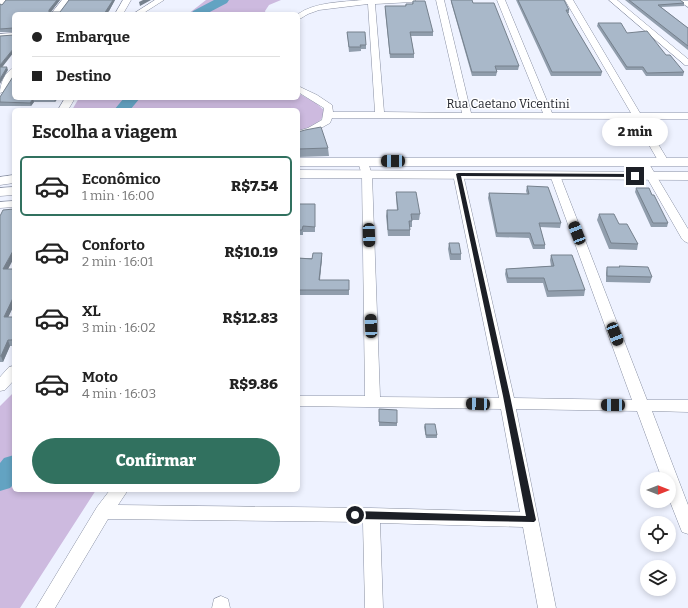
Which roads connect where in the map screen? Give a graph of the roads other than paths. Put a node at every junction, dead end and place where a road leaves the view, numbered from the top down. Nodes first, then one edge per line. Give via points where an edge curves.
1 (4, 0) edge
2 (66, 0) edge
3 (127, 0) edge
4 (160, 0) edge
5 (412, 0) edge
6 (440, 0) edge
7 (501, 0) edge
8 (569, 0) edge
9 (613, 0) edge
10 (682, 0) edge
11 (371, 2) junction
12 (0, 4) edge
13 (688, 5) edge
14 (57, 12) edge
15 (120, 12) edge
16 (140, 12) edge
17 (300, 15) edge
18 (12, 35) edge
19 (0, 36) edge
20 (688, 62) edge
21 (12, 74) edge
22 (0, 90) edge
23 (300, 90) edge
24 (328, 115) junction
25 (380, 115) junction
26 (467, 116) junction
27 (549, 116) junction
28 (636, 116) junction
29 (688, 116) edge
30 (300, 133) edge
31 (300, 162) edge
32 (363, 162) junction
33 (643, 162) junction
34 (664, 162) junction
35 (688, 162) edge
36 (300, 174) edge
37 (458, 174) junction
38 (367, 175) junction
39 (555, 175) junction
40 (651, 176) junction
41 (688, 176) edge
42 (12, 179) edge
43 (0, 181) edge
44 (12, 191) edge
45 (0, 192) edge
46 (12, 204) edge
47 (0, 205) edge
48 (688, 239) edge
49 (12, 374) edge
50 (0, 386) edge
51 (300, 401) edge
52 (373, 401) junction
53 (508, 405) junction
54 (643, 406) junction
55 (688, 406) edge
56 (118, 492) edge
57 (103, 512) junction
58 (371, 515) junction
59 (531, 520) junction
60 (688, 527) edge
61 (45, 608) edge
62 (374, 608) edge
63 (547, 608) edge

1 - 12 street
2 - 14 street
3 - 15 street
4 - 16 street
5 - 11 street
6 - 26 street
7 - 27 street
8 - 28 street
9 - 20 street
10 - 13 street
11 - 17 street via 324,6
11 - 25 street
18 - 19 street
21 - 22 street
23 - 24 street via 328,108
24 - 25 street, Rua Caetano Vicentini
24 - 30 street via 327,121
25 - 26 street, Rua Caetano Vicentini
26 - 27 street, Rua Caetano Vicentini
27 - 28 street, Rua Caetano Vicentini
28 - 29 street, Rua Caetano Vicentini
28 - 34 street
31 - 32 street
32 - 33 street
32 - 38 street
33 - 34 street
33 - 40 street
34 - 35 street
36 - 38 street
37 - 38 street
37 - 39 street
37 - 53 street
38 - 52 street
39 - 40 street
39 - 54 street
40 - 41 street
40 - 48 street
42 - 43 street
44 - 45 street
46 - 47 street
49 - 50 street
51 - 52 street
52 - 53 street
53 - 54 street
53 - 59 street
54 - 55 street
54 - 60 street
56 - 57 street
57 - 58 street
57 - 61 street
58 - 59 street
58 - 62 street
59 - 63 street

